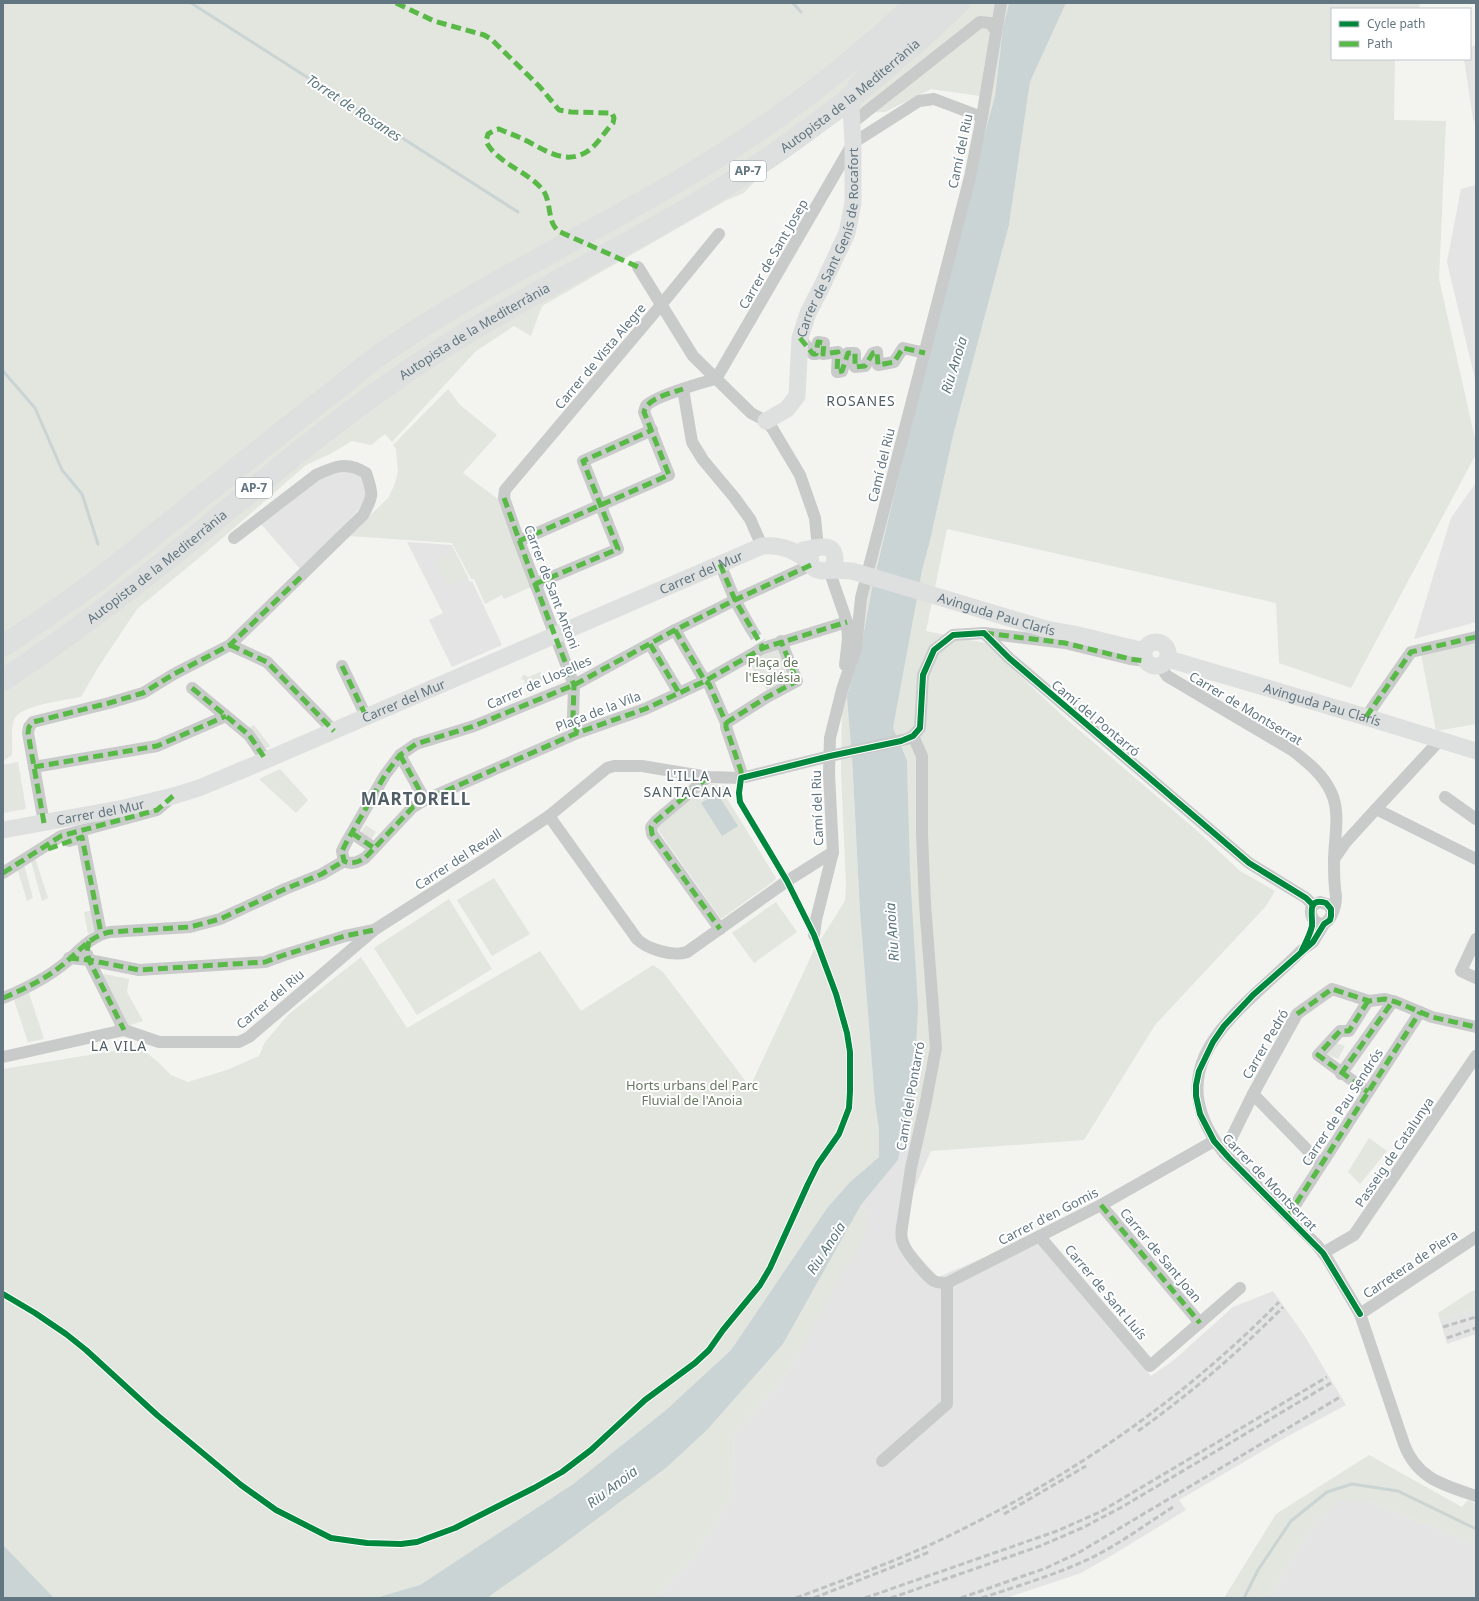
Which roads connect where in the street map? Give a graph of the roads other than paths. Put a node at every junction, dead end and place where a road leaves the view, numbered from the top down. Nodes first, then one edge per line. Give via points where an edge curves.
1 (916, 3) edge
2 (938, 3) edge
3 (959, 3) edge
4 (1001, 3) edge
5 (996, 31) junction
6 (982, 117) junction
7 (852, 123) junction
8 (853, 143) junction
9 (719, 234) dead end
10 (638, 267) dead end
11 (661, 305) junction
12 (800, 338) junction
13 (925, 353) junction
14 (716, 379) junction
15 (683, 389) junction
16 (766, 421) junction
17 (652, 430) junction
18 (504, 498) joint
19 (601, 504) junction
20 (234, 538) dead end
21 (519, 541) junction
22 (762, 546) junction
23 (813, 556) junction
24 (720, 564) junction
25 (832, 566) junction
26 (535, 584) junction
27 (735, 600) junction
28 (847, 622) junction
29 (750, 627) tunnel mouth
30 (675, 630) junction
31 (984, 633) junction
32 (555, 635) junction
33 (1476, 636) edge
34 (781, 641) junction
35 (650, 644) junction
36 (230, 645) junction
37 (3, 646) edge
38 (1154, 659) junction
39 (342, 666) dead end
40 (3, 680) edge
41 (705, 681) junction
42 (574, 685) junction
43 (192, 688) dead end
44 (842, 690) junction
45 (679, 693) junction
46 (364, 712) dead end
47 (226, 716) junction
48 (1366, 717) junction
49 (726, 723) junction
50 (334, 731) junction
51 (577, 733) junction
52 (913, 736) junction
53 (1440, 740) junction
54 (1476, 751) edge
55 (400, 755) junction
56 (830, 756) junction
57 (266, 760) junction
58 (34, 768) junction
59 (708, 777) junction
60 (742, 778) junction
61 (173, 796) junction
62 (1445, 797) dead end
63 (426, 800) junction
64 (1376, 809) junction
65 (549, 816) junction
66 (1476, 819) edge
67 (44, 823) junction
68 (3, 830) edge
69 (352, 833) junction
70 (374, 848) junction
71 (832, 852) junction
72 (33, 854) junction
73 (1334, 859) junction
74 (1476, 859) edge
75 (344, 861) junction
76 (3, 873) edge
77 (1335, 890) junction
78 (1316, 904) junction
79 (1332, 912) junction
80 (1312, 918) junction
81 (1324, 924) junction
82 (720, 929) junction
83 (374, 930) junction
84 (101, 933) junction
85 (814, 935) dead end
86 (1476, 939) edge
87 (89, 941) junction
88 (1302, 950) junction
89 (69, 958) junction
90 (89, 960) junction
91 (1476, 978) edge
92 (3, 998) edge
93 (1368, 1001) junction
94 (1393, 1001) junction
95 (1420, 1012) junction
96 (1476, 1027) edge
97 (124, 1030) junction
98 (3, 1056) edge
99 (1476, 1056) edge
100 (1341, 1074) junction
101 (1368, 1092) junction
102 (1253, 1094) junction
103 (1214, 1141) junction
104 (1224, 1153) junction
105 (1321, 1164) junction
106 (1101, 1205) junction
107 (1288, 1216) junction
108 (1040, 1237) junction
109 (1476, 1237) edge
110 (1323, 1253) junction
111 (946, 1283) junction
112 (1240, 1288) dead end
113 (1360, 1314) junction
114 (1200, 1322) junction
115 (882, 1461) dead end
116 (1476, 1496) edge

1 - 37 highway, Autopista de la Mediterrània / AP-7 via 839,70 743,141 664,190 454,307 377,358 242,462 112,570
2 - 7 main road via 889,49 856,85 851,108
3 - 40 highway, Autopista de la Mediterrània / AP-7 via 861,91 763,161 674,217 513,306 431,355 369,398 302,449 129,590
4 - 5 street, Camí del Riu
5 - 6 street, Camí del Riu
5 - 7 street via 990,23 980,22
6 - 8 street, Carrer de Sant Genís de Rocafort via 934,98 919,101
6 - 13 street, Camí del Riu via 970,177
7 - 8 main road
8 - 12 main road, Carrer de Sant Genís de Rocafort via 853,203 847,233 808,313
8 - 14 street, Carrer de Sant Josep
9 - 11 street, Carrer de Vista Alegre
10 - 11 street
11 - 14 street via 693,356
11 - 18 street, Carrer de Vista Alegre via 505,490
12 - 13 street via 813,354 816,354 818,342 824,343 823,354 838,352 837,372 842,371 848,353 855,353 855,367 865,366 877,352 878,365 894,362 903,348
12 - 16 main road, Carrer de Sant Genís de Rocafort via 797,396 788,409
13 - 44 street, Camí del Riu via 861,598 856,648
14 - 15 street
14 - 16 street via 751,413
15 - 17 street via 645,406 644,412
15 - 22 street via 692,442 703,460 750,519
16 - 23 street via 800,475 815,518
17 - 19 street via 669,475
17 - 19 street via 583,461
18 - 21 street, Carrer de Sant Antoni
19 - 21 street
19 - 26 street via 618,549
20 - 36 street via 316,475 346,465 366,473 372,493 363,515
21 - 26 street, Carrer de Sant Antoni
22 - 23 main road, Carrer del Mur via 774,546
22 - 24 main road, Carrer del Mur
23 - 25 main road via 818,570
23 - 25 main road via 823,546 830,549 833,552
23 - 27 street, Carrer de Lloselles
24 - 27 street
24 - 32 main road, Carrer del Mur
25 - 28 street via 832,575
25 - 38 main road, Avinguda Pau Clarís
26 - 32 street, Carrer de Sant Antoni
27 - 29 street
27 - 30 street, Carrer de Lloselles
28 - 34 street, Plaça de la Vila
28 - 44 street via 848,639
30 - 35 street, Carrer de Lloselles
30 - 41 street
31 - 38 street via 1065,643 1130,659
31 - 52 street via 953,635 934,650 923,675 920,728
31 - 78 street, Camí del Pontarró via 1009,658 1249,863
32 - 42 street, Carrer de Sant Antoni
32 - 50 main road, Carrer del Mur
33 - 48 street via 1411,652
34 - 41 street, Plaça de la Vila via 761,645
34 - 49 street via 797,681
35 - 42 street, Carrer de Lloselles
35 - 45 street
36 - 50 street via 266,662
36 - 58 street via 143,692 109,704 33,722 28,733
38 - 48 main road, Avinguda Pau Clarís
38 - 73 street, Carrer de Montserrat via 1167,676 1292,750 1322,777 1332,793 1336,811
39 - 46 street
41 - 45 street, Plaça de la Vila
41 - 49 street
42 - 51 street, Carrer de Sant Antoni via 573,717
42 - 55 street, Carrer de Lloselles via 474,726 416,744
43 - 47 street
44 - 56 street, Camí del Riu via 831,732
45 - 51 street, Plaça de la Vila via 645,709
47 - 57 street via 249,735
47 - 58 street via 157,746
48 - 53 main road, Avinguda Pau Clarís
49 - 60 street
50 - 57 main road, Carrer del Mur
51 - 63 street, Plaça de la Vila
52 - 56 street, Carrer del Revall via 901,741
52 - 111 street, Camí del Pontarró via 922,756 924,896 936,1048 911,1168 901,1235 908,1253 932,1280
53 - 54 main road, Avinguda Pau Clarís
53 - 64 street
55 - 63 street
55 - 69 street, Carrer de Lloselles
56 - 60 street, Carrer del Revall
56 - 71 street, Camí del Riu
57 - 61 main road, Carrer del Mur
58 - 67 street
59 - 60 street, Carrer del Revall
59 - 65 street, Carrer del Revall via 642,766 614,766 607,768
59 - 82 street via 651,827 652,834
61 - 67 main road, Carrer del Mur
61 - 72 street via 157,810 61,836
62 - 66 street
63 - 70 street, Plaça de la Vila via 413,807
64 - 73 street
64 - 74 street
65 - 82 street via 642,944 675,954 687,952
65 - 83 street, Carrer del Revall
67 - 68 main road, Carrer del Mur
69 - 70 street
69 - 75 street, Carrer de Lloselles via 342,851
70 - 75 street, Plaça de la Vila via 359,861
71 - 82 street
71 - 85 street, Camí del Riu
72 - 76 street
72 - 84 street via 82,836
73 - 77 street, Carrer de Montserrat
75 - 84 street via 322,874 220,919 190,927
77 - 78 street
77 - 79 street, Carrer de Montserrat
78 - 79 street via 1329,905
78 - 80 street via 1311,909
79 - 81 street via 1330,920
80 - 81 street via 1317,923
80 - 88 street, Carrer de Montserrat via 1309,936
81 - 88 street, Carrer de Montserrat via 1312,942
83 - 90 street, Carrer del Revall via 345,936 265,962 139,970
83 - 97 street, Carrer del Riu via 244,1040 167,1042
84 - 87 street
86 - 91 street via 1461,971
87 - 89 street
87 - 90 street
88 - 103 street, Carrer de Montserrat via 1236,1011 1204,1060 1196,1084 1196,1096 1200,1114
89 - 90 street, Carrer del Revall
89 - 92 street via 38,982
90 - 97 street
93 - 94 street, Carrer Pedró
93 - 100 street via 1349,1031 1340,1031 1318,1055
93 - 102 street, Carrer Pedró via 1332,989 1297,1014
94 - 95 street, Carrer Pedró
94 - 100 street
95 - 96 street, Carrer Pedró
95 - 101 street, Carrer de Pau Sendrós
97 - 98 street, Carrer del Riu
99 - 110 street, Passeig de Catalunya via 1354,1235
100 - 101 street
101 - 105 street, Carrer de Pau Sendrós
102 - 104 street, Carrer Pedró
102 - 105 street
103 - 104 street, Carrer de Montserrat
103 - 106 street, Carrer d'en Gomis
104 - 107 street, Carrer de Montserrat
105 - 107 street, Carrer de Pau Sendrós
106 - 108 street, Carrer d'en Gomis
106 - 114 street, Carrer de Sant Joan
107 - 110 street, Carrer de Montserrat
108 - 111 street, Carrer d'en Gomis
108 - 114 street, Carrer de Sant Lluís via 1150,1366
109 - 113 street, Carretera de Piera
110 - 113 street, Carrer de Montserrat
111 - 115 street via 947,1404
112 - 114 street
113 - 116 street, Carrer de Montserrat via 1412,1462 1430,1478

